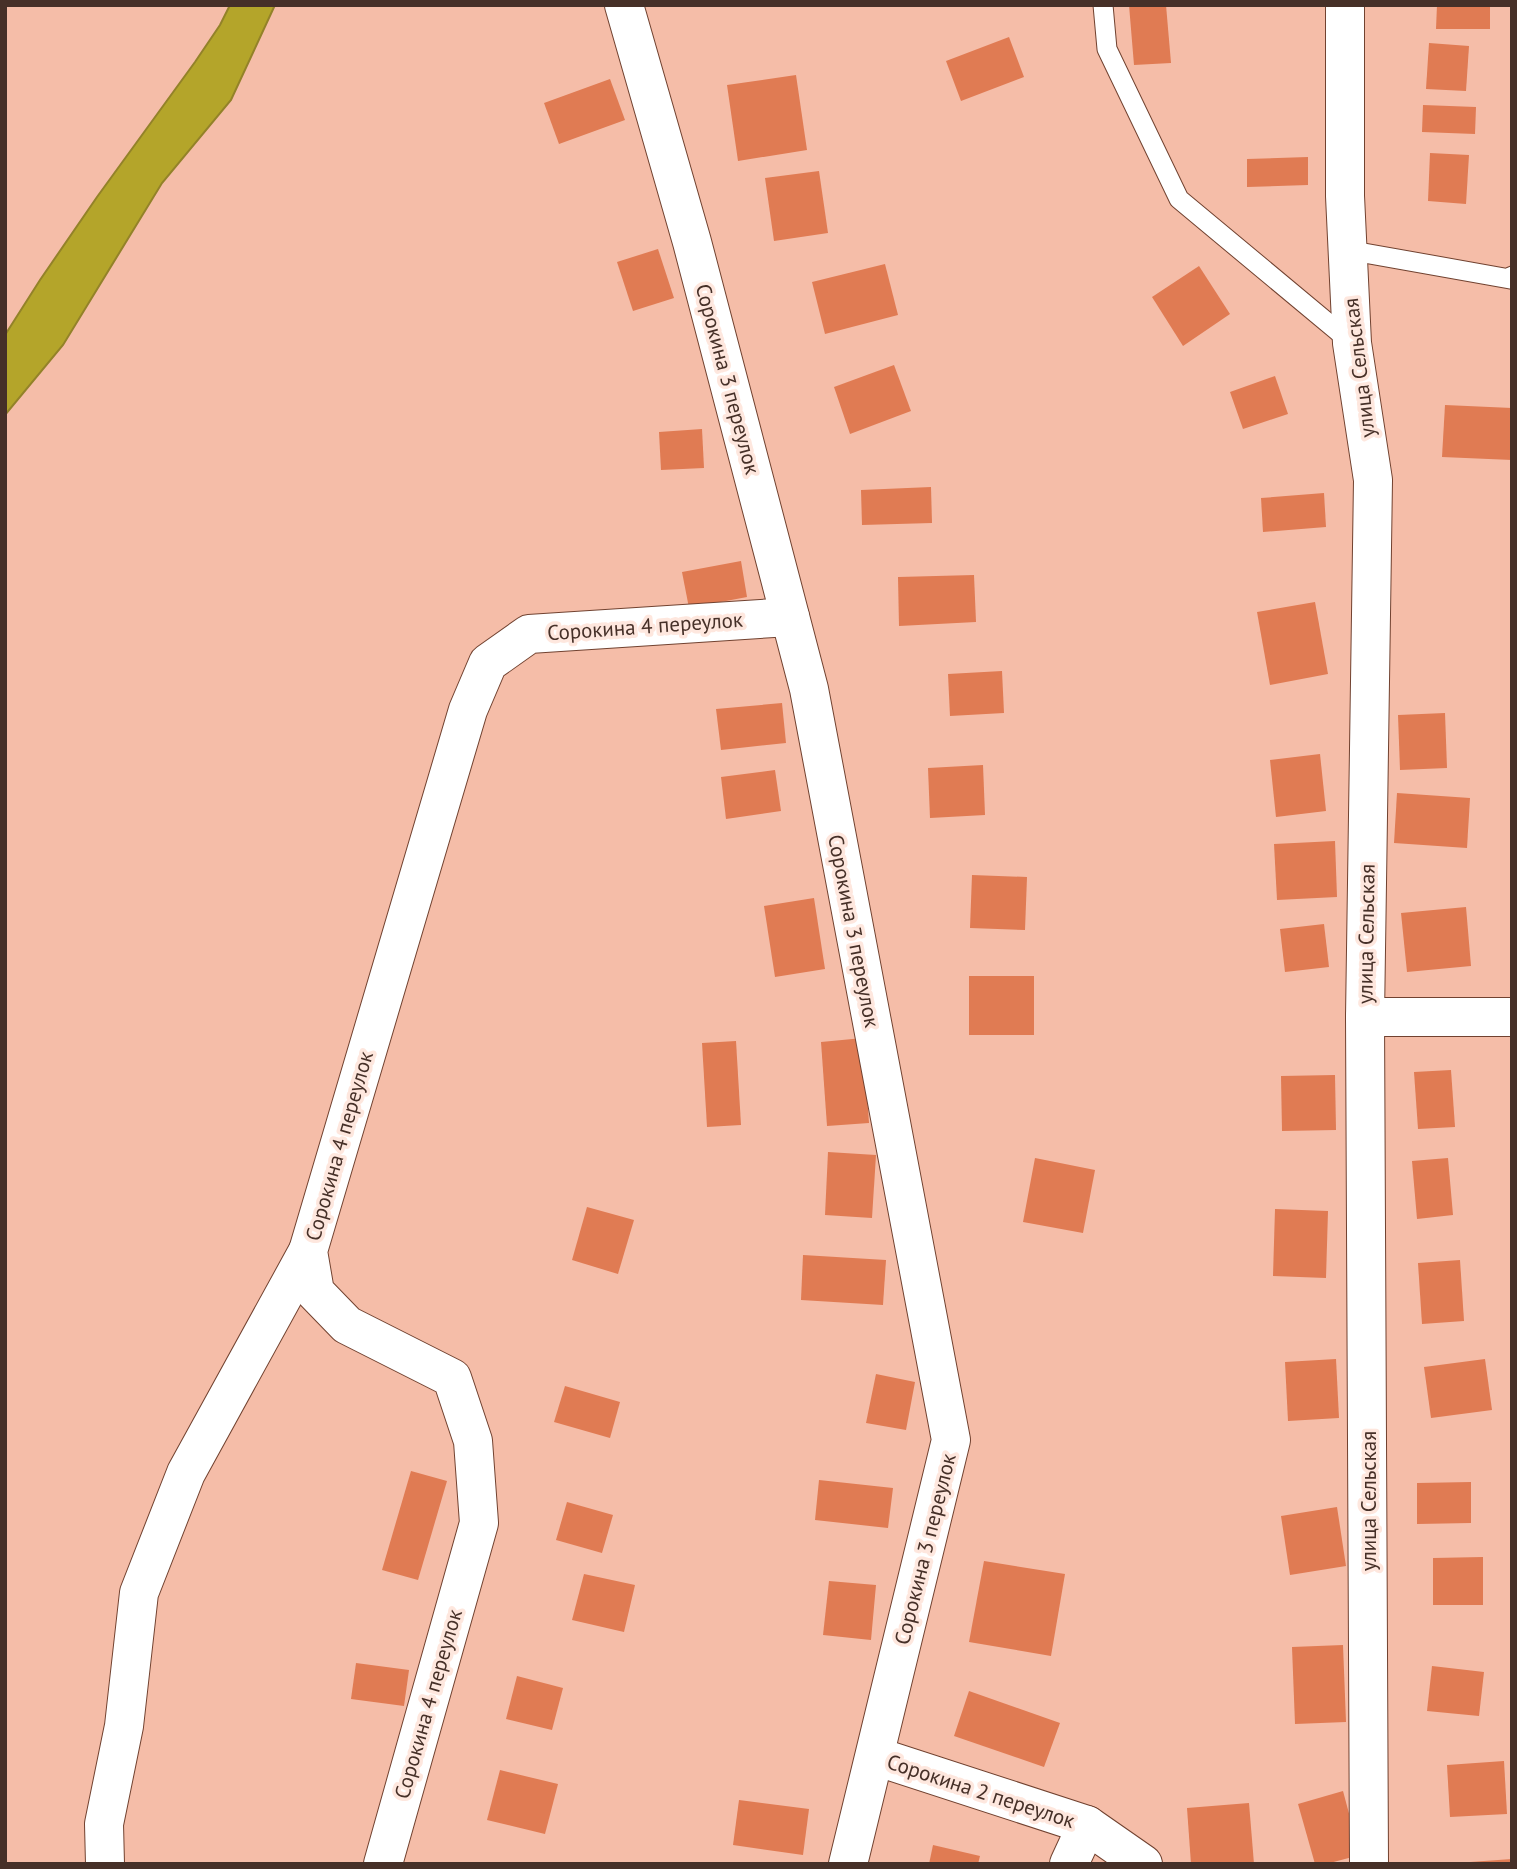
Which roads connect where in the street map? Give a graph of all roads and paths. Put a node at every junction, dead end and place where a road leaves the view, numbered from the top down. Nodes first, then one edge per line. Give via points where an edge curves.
1 (624, 5) edge
2 (1103, 5) edge
3 (1345, 5) edge
4 (1348, 250) junction
5 (1512, 276) edge
6 (1352, 343) junction
7 (790, 617) junction
8 (1365, 1017) junction
9 (1512, 1017) edge
10 (308, 1251) junction
11 (875, 1756) junction
12 (1087, 1825) junction
13 (105, 1864) edge
14 (383, 1864) edge
15 (848, 1864) edge
16 (1069, 1864) edge
17 (1143, 1864) edge
18 (1369, 1864) edge

1 - 7 street, Сорокина 3 переулок via 692,242
2 - 6 lane via 1107,49 1179,199
3 - 4 street, улица Сельская
4 - 5 lane
4 - 6 street, улица Сельская
6 - 8 street, улица Сельская via 1373,480
7 - 10 street, Сорокина 4 переулок via 529,634 488,663 468,710
7 - 11 street, Сорокина 3 переулок via 809,689 951,1440
8 - 9 street
8 - 18 street, улица Сельская
10 - 13 street via 186,1473 139,1593 124,1726 104,1824
10 - 14 street, Сорокина 4 переулок via 315,1292 347,1325 452,1378 472,1441 480,1523
11 - 12 street, Сорокина 2 переулок
11 - 15 street, Сорокина 3 переулок
12 - 16 street, Сорокина 2 переулок
12 - 17 street

